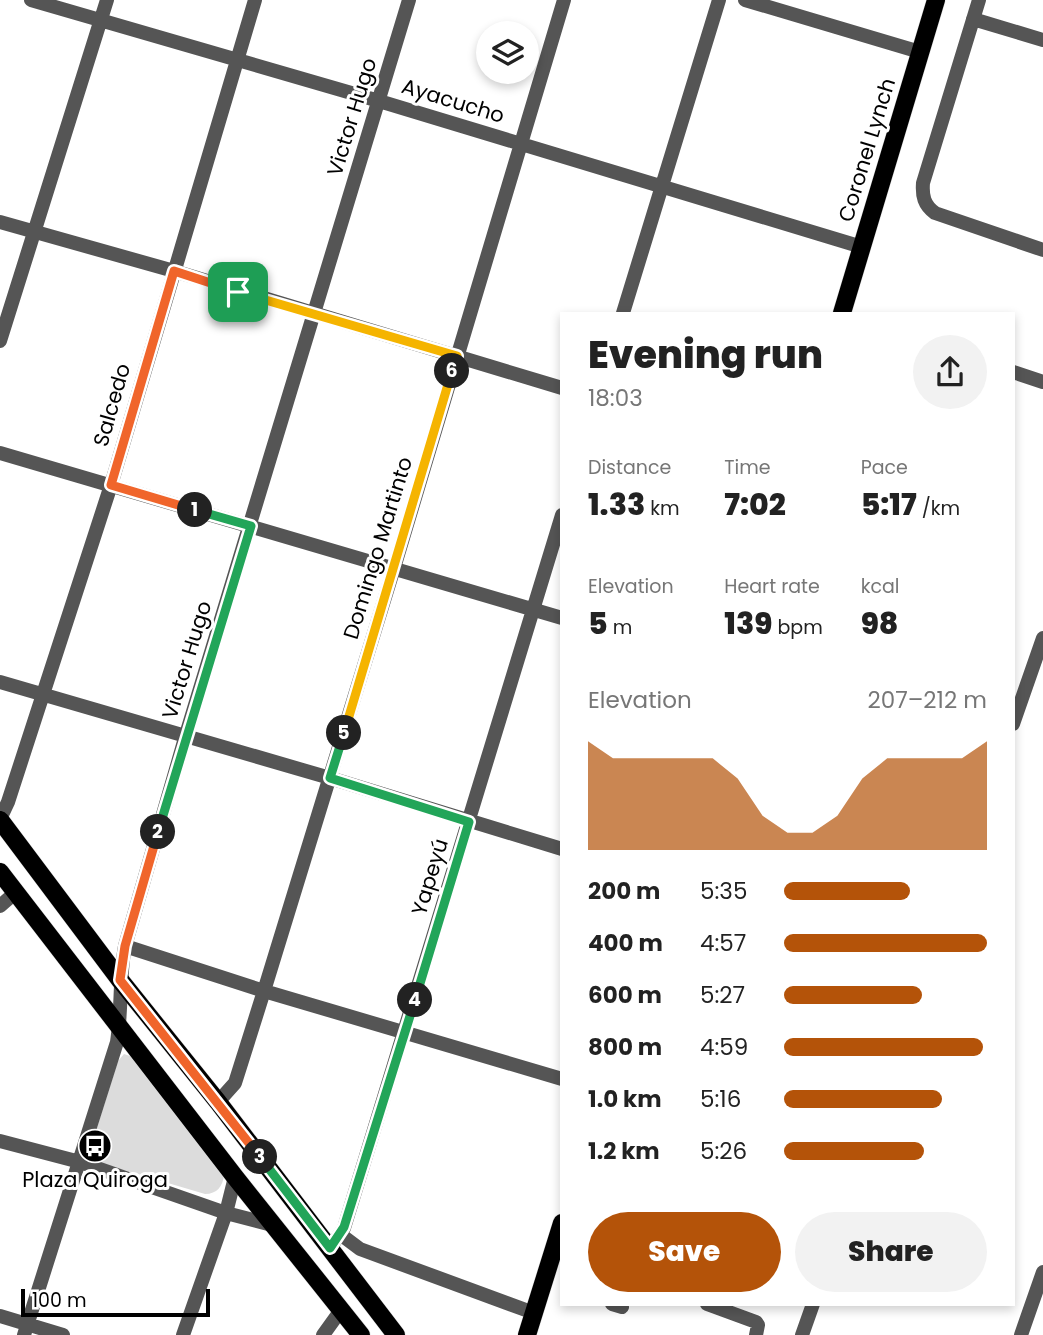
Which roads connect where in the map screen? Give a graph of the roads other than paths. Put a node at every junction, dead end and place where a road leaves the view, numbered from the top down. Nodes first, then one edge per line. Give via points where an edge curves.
1 (31, 0) edge
2 (107, 0) edge
3 (255, 0) edge
4 (409, 0) edge
5 (564, 0) edge
6 (719, 0) edge
7 (745, 0) edge
8 (936, 0) edge
9 (979, 0) edge
10 (973, 19) junction
11 (101, 21) junction
12 (1043, 40) edge
13 (920, 52) junction
14 (237, 60) junction
15 (379, 101) junction
16 (521, 143) junction
17 (662, 185) junction
18 (0, 222) edge
19 (34, 233) junction
20 (862, 247) junction
21 (1043, 250) edge
22 (174, 271) junction
23 (623, 312) edge
24 (842, 312) edge
25 (314, 313) junction
26 (0, 341) edge
27 (457, 356) junction
28 (1015, 373) edge
29 (1043, 382) edge
30 (560, 387) edge
31 (0, 453) edge
32 (111, 485) junction
33 (560, 521) edge
34 (251, 526) junction
35 (394, 568) junction
36 (533, 609) junction
37 (560, 617) edge
38 (1043, 638) edge
39 (0, 682) edge
40 (44, 695) junction
41 (1015, 718) edge
42 (185, 738) junction
43 (330, 778) junction
44 (0, 819) edge
45 (469, 822) junction
46 (560, 848) edge
47 (0, 872) edge
48 (16, 892) junction
49 (0, 906) edge
50 (125, 946) junction
51 (120, 980) junction
52 (264, 991) junction
53 (120, 1026) junction
54 (405, 1032) junction
55 (560, 1079) edge
56 (218, 1102) junction
57 (0, 1141) edge
58 (80, 1163) junction
59 (234, 1177) junction
60 (226, 1213) junction
61 (272, 1225) junction
62 (560, 1229) edge
63 (335, 1241) junction
64 (360, 1249) junction
65 (344, 1266) junction
66 (1043, 1272) edge
67 (1040, 1287) edge
68 (712, 1306) edge
69 (812, 1306) edge
70 (341, 1310) junction
71 (534, 1313) junction
72 (0, 1316) edge
73 (26, 1330) edge
74 (62, 1335) edge
75 (183, 1335) edge
76 (323, 1335) edge
77 (361, 1335) edge
78 (396, 1335) edge
79 (527, 1335) edge
80 (757, 1335) edge
81 (802, 1335) edge
82 (1021, 1335) edge

1 - 11 street, Ayacucho
2 - 11 street
3 - 14 street, Salcedo
4 - 15 street, Victor Hugo
5 - 16 street, Domingo Martinto
6 - 17 street
7 - 13 street
8 - 13 main road, Coronel Lynch
9 - 10 street
10 - 12 street
10 - 21 street via 923,183 925,202 935,213
11 - 14 street, Ayacucho
11 - 19 street
13 - 20 main road, Coronel Lynch
14 - 15 street, Ayacucho
14 - 22 street, Salcedo
15 - 16 street, Ayacucho
15 - 25 street, Victor Hugo
16 - 17 street, Ayacucho
16 - 27 street, Domingo Martinto
17 - 20 street, Ayacucho
17 - 23 street
18 - 19 street
19 - 22 street
19 - 26 street
20 - 24 main road, Coronel Lynch
22 - 25 street
22 - 32 street, Salcedo
25 - 27 street
25 - 34 street, Victor Hugo
27 - 30 street
27 - 35 street, Domingo Martinto
28 - 29 street
31 - 32 street
32 - 34 street
32 - 40 street, Salcedo
33 - 36 street, Yapeyú
34 - 35 street
34 - 42 street, Victor Hugo
35 - 36 street
35 - 43 street, Domingo Martinto
36 - 37 street
36 - 45 street, Yapeyú
38 - 41 street
39 - 40 street
40 - 42 street
40 - 44 street, Salcedo
42 - 43 street
42 - 50 street, Victor Hugo
43 - 45 street
43 - 52 street, Domingo Martinto
44 - 51 main road
45 - 46 street
45 - 54 street, Yapeyú
47 - 48 main road
48 - 49 street
48 - 53 main road
50 - 51 street, Victor Hugo
50 - 52 street
51 - 53 street, Victor Hugo
51 - 56 main road
52 - 54 street
52 - 56 street, Domingo Martinto via 235,1083
53 - 58 street, Victor Hugo
53 - 59 main road
54 - 55 street
54 - 63 street, Yapeyú
56 - 63 main road
57 - 58 street
58 - 60 street
58 - 73 street, Victor Hugo
59 - 60 street
59 - 61 main road
60 - 61 street
60 - 75 street
61 - 70 main road
62 - 71 main road
63 - 64 street
63 - 65 main road
64 - 65 street
64 - 71 street
65 - 78 main road
66 - 67 street
67 - 82 street
68 - 80 street via 756,1322
69 - 81 street
70 - 76 street
70 - 77 main road
71 - 79 main road
72 - 73 street
73 - 74 street

